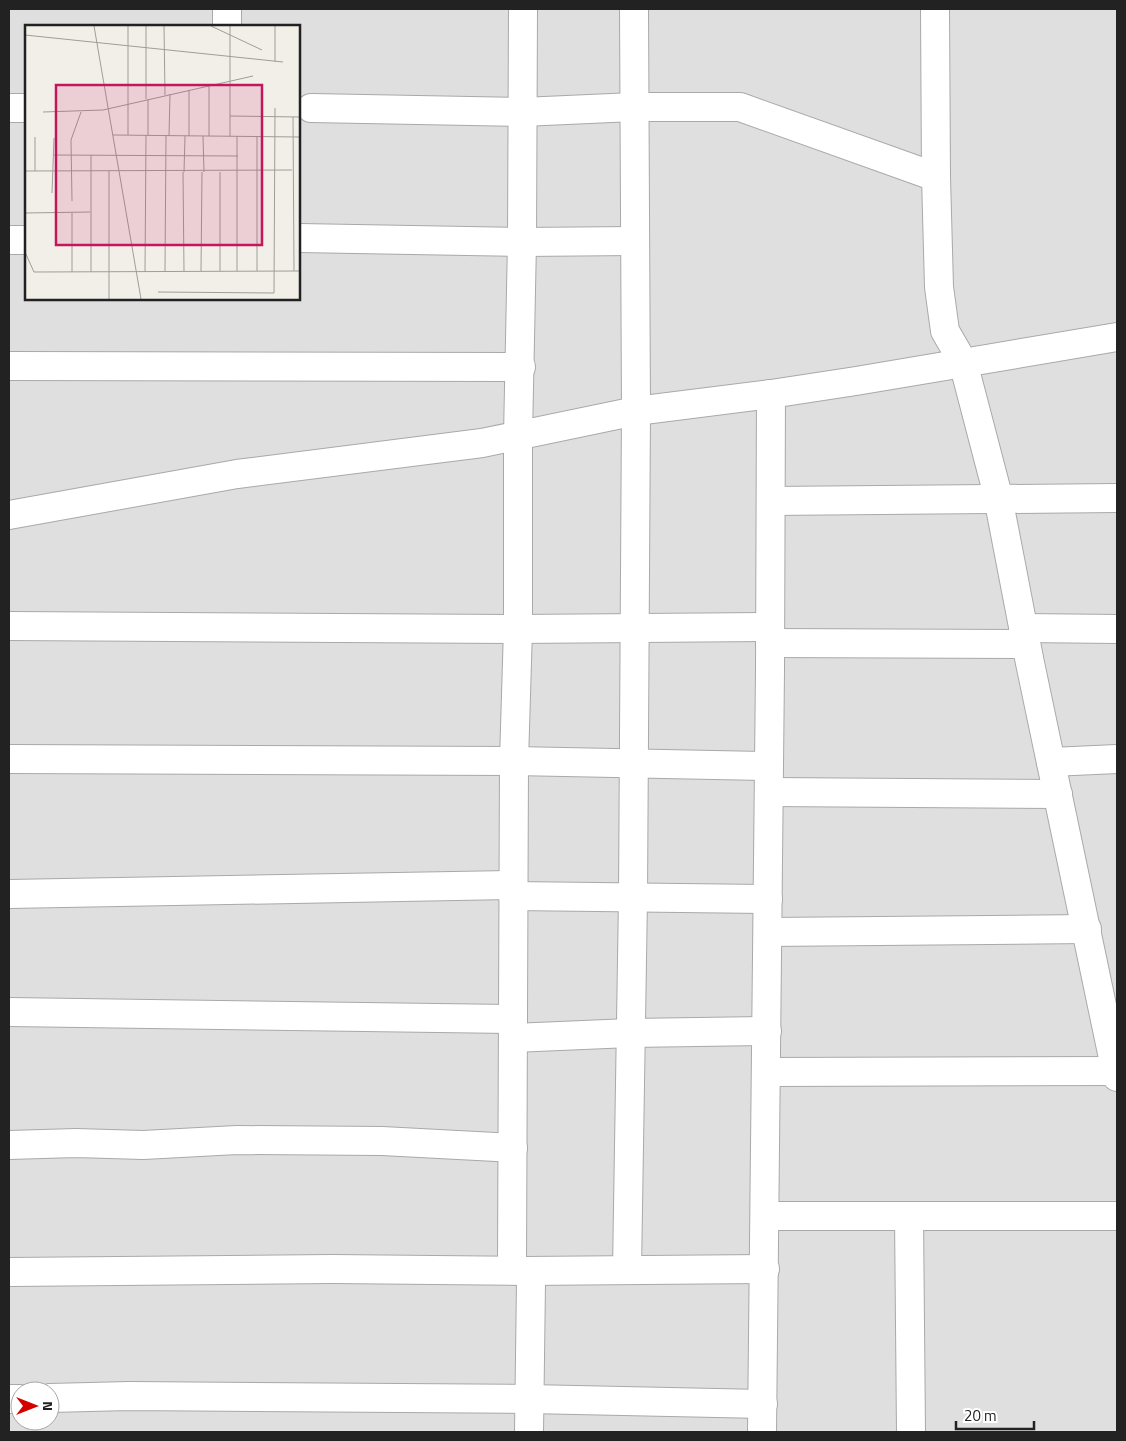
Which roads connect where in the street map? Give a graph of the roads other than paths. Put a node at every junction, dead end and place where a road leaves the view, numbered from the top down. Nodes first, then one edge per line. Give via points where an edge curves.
1 (227, 9) edge
2 (523, 9) edge
3 (634, 9) edge
4 (935, 9) edge
5 (227, 25) edge
6 (634, 107) junction
7 (9, 108) edge
8 (25, 108) edge
9 (311, 108) dead end
10 (522, 112) junction
11 (936, 177) junction
12 (300, 238) edge
13 (9, 240) edge
14 (25, 240) edge
15 (634, 241) junction
16 (522, 242) junction
17 (1117, 337) edge
18 (963, 362) junction
19 (9, 366) edge
20 (521, 367) junction
21 (771, 394) junction
22 (636, 411) junction
23 (518, 436) junction
24 (1117, 498) edge
25 (998, 500) junction
26 (771, 501) junction
27 (9, 515) edge
28 (9, 626) edge
29 (634, 628) junction
30 (518, 629) junction
31 (1117, 629) edge
32 (770, 635) junction
33 (1025, 636) junction
34 (9, 759) edge
35 (1117, 760) edge
36 (514, 761) junction
37 (1050, 762) junction
38 (633, 764) junction
39 (769, 779) junction
40 (1058, 794) junction
41 (514, 891) junction
42 (9, 894) edge
43 (633, 898) junction
44 (768, 899) junction
45 (1087, 929) junction
46 (768, 932) junction
47 (9, 1012) edge
48 (513, 1028) junction
49 (767, 1031) junction
50 (630, 1033) junction
51 (766, 1072) junction
52 (1117, 1074) edge
53 (9, 1145) edge
54 (513, 1148) junction
55 (765, 1216) junction
56 (909, 1216) junction
57 (1117, 1216) edge
58 (765, 1269) junction
59 (627, 1270) junction
60 (524, 1271) junction
61 (9, 1272) edge
62 (60, 1398) edge
63 (529, 1399) junction
64 (762, 1404) junction
65 (529, 1432) edge
66 (762, 1432) edge
67 (911, 1432) edge

1 - 5 street
2 - 10 street
3 - 6 street
4 - 11 street
6 - 10 street
6 - 11 street via 740,107
6 - 15 street
7 - 8 street
9 - 10 street
10 - 16 street
11 - 18 street via 939,287 945,331
12 - 16 street
13 - 14 street
15 - 16 street
15 - 22 street
16 - 20 street
17 - 18 street
18 - 21 street
18 - 25 street
19 - 20 street
20 - 23 street
21 - 22 street
21 - 26 street
22 - 23 street
22 - 29 street
23 - 27 street via 385,457 237,474
23 - 30 street
24 - 25 street
25 - 26 street
25 - 33 street
26 - 32 street
28 - 30 street
29 - 30 street
29 - 32 street
29 - 38 street
30 - 36 street
31 - 33 street
32 - 33 street
32 - 39 street
33 - 37 street
34 - 36 street
35 - 37 street
36 - 38 street
36 - 41 street
37 - 40 street
38 - 39 street
38 - 43 street
39 - 40 street
39 - 44 street
40 - 45 street
41 - 42 street
41 - 43 street
41 - 48 street
43 - 44 street
43 - 50 street
44 - 46 street
45 - 46 street
45 - 52 street
46 - 49 street
47 - 48 street
48 - 50 street
48 - 54 street
49 - 50 street
49 - 51 street
50 - 59 street
51 - 52 street
51 - 55 street
53 - 54 street via 143,1145 237,1140
54 - 60 street via 512,1266
55 - 56 street
55 - 58 street
56 - 57 street
56 - 67 street
58 - 59 street
58 - 64 street
59 - 60 street
60 - 61 street
60 - 63 street via 531,1282
62 - 63 street
63 - 64 street
63 - 65 street
64 - 66 street

